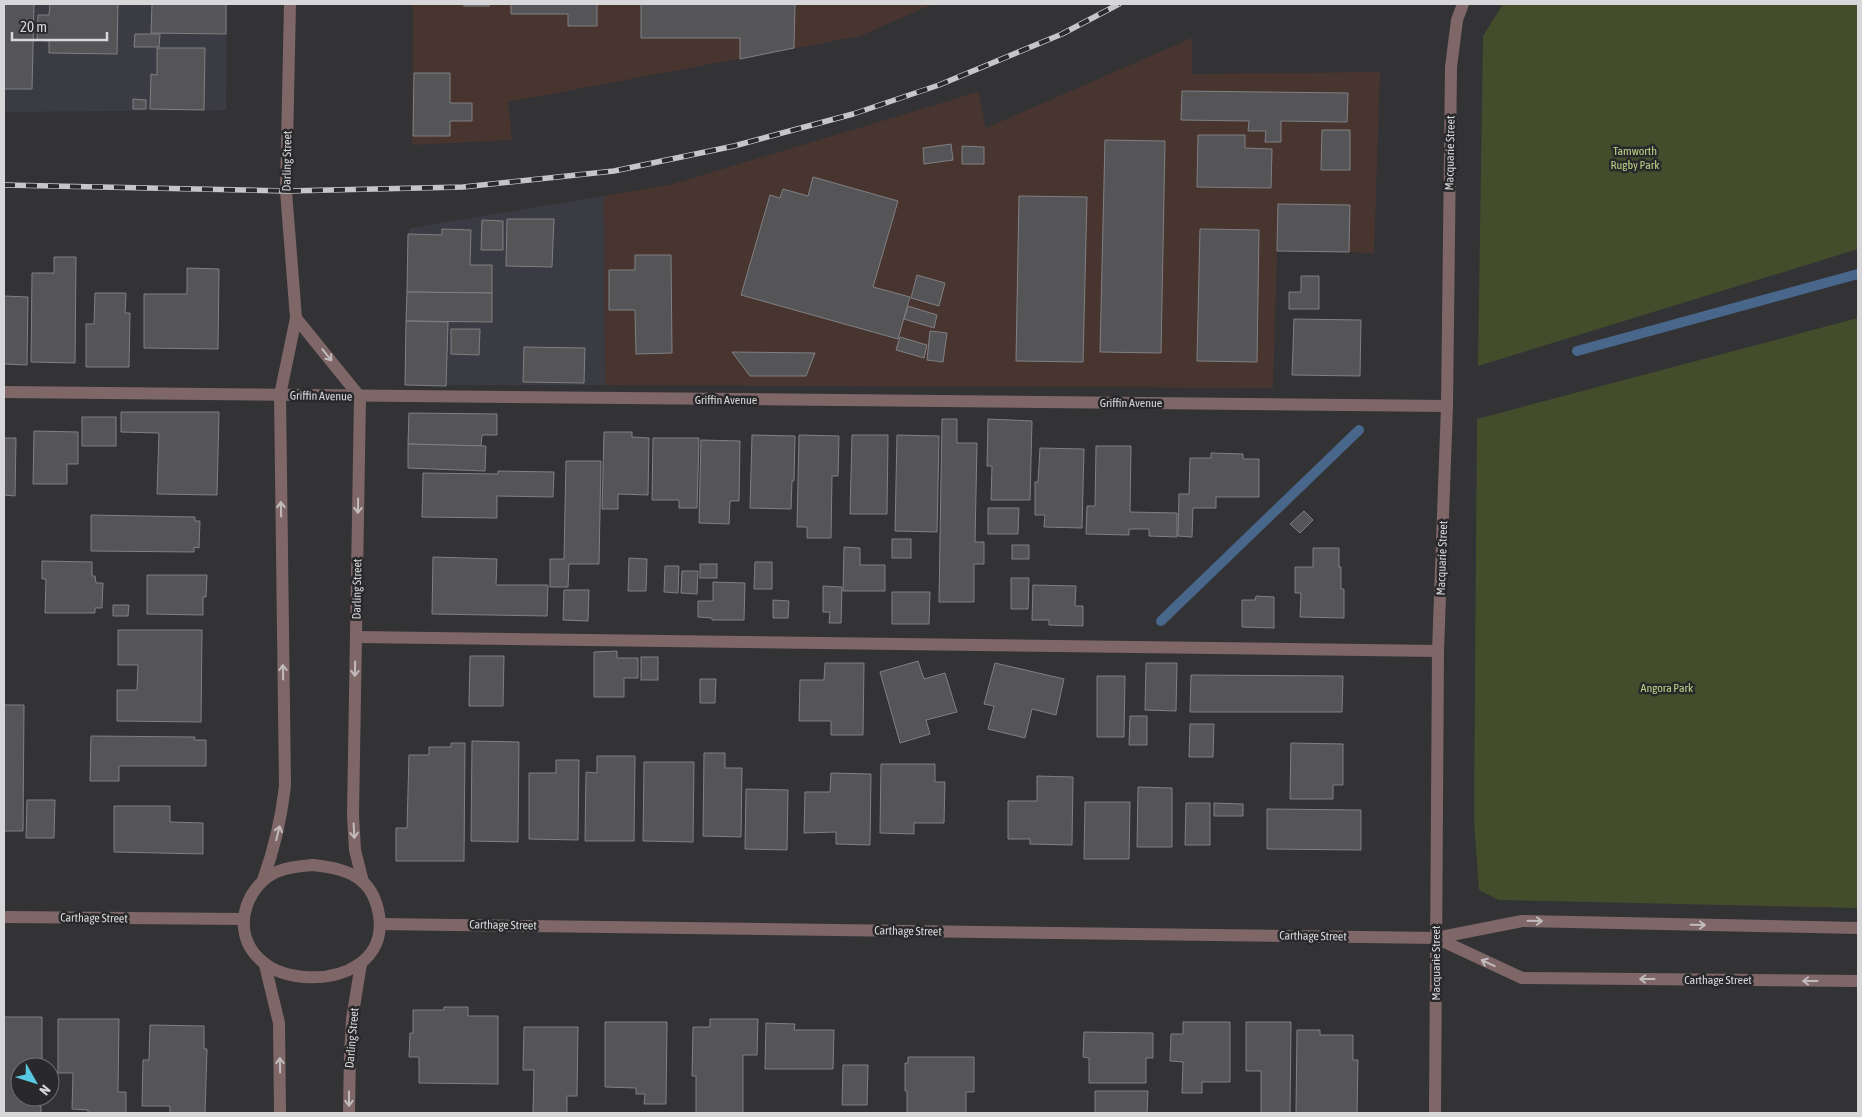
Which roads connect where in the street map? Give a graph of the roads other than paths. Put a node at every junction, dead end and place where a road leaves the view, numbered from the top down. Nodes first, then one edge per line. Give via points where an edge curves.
1 (290, 4) edge
2 (1463, 4) edge
3 (296, 318) junction
4 (4, 392) edge
5 (280, 396) junction
6 (360, 397) junction
7 (1447, 406) junction
8 (356, 637) junction
9 (1438, 651) junction
10 (263, 880) junction
11 (363, 882) junction
12 (4, 917) edge
13 (244, 919) junction
14 (380, 924) junction
15 (1858, 928) edge
16 (1436, 938) junction
17 (361, 964) junction
18 (265, 965) junction
19 (1858, 981) edge
20 (280, 1113) edge
21 (349, 1113) edge
22 (1434, 1113) edge

1 - 3 street, Darling Street via 286,191
2 - 7 street, Macquarie Street via 1457,20 1451,67
3 - 5 street, Darling Street
3 -> 6 street
4 - 5 street, Griffin Avenue
5 - 6 street, Griffin Avenue
10 -> 5 street, Darling Street via 280,824 284,786
6 - 7 street, Griffin Avenue
6 -> 8 street, Darling Street
7 - 9 street, Macquarie Street
8 - 9 street
8 -> 11 street, Darling Street via 353,815 355,850
9 - 16 street, Macquarie Street
10 - 11 street via 279,871 313,865 348,872
10 - 13 street via 246,904
11 - 14 street via 378,906
12 - 13 street, Carthage Street
13 - 18 street via 252,950
14 - 16 street, Carthage Street
14 - 17 street via 373,951
16 -> 15 street, Carthage Street via 1522,921
19 -> 16 street, Carthage Street via 1522,978
16 - 22 street, Macquarie Street
17 - 18 street via 348,972 313,978 296,976
17 -> 21 street, Darling Street via 352,1019
20 -> 18 street via 279,1023

